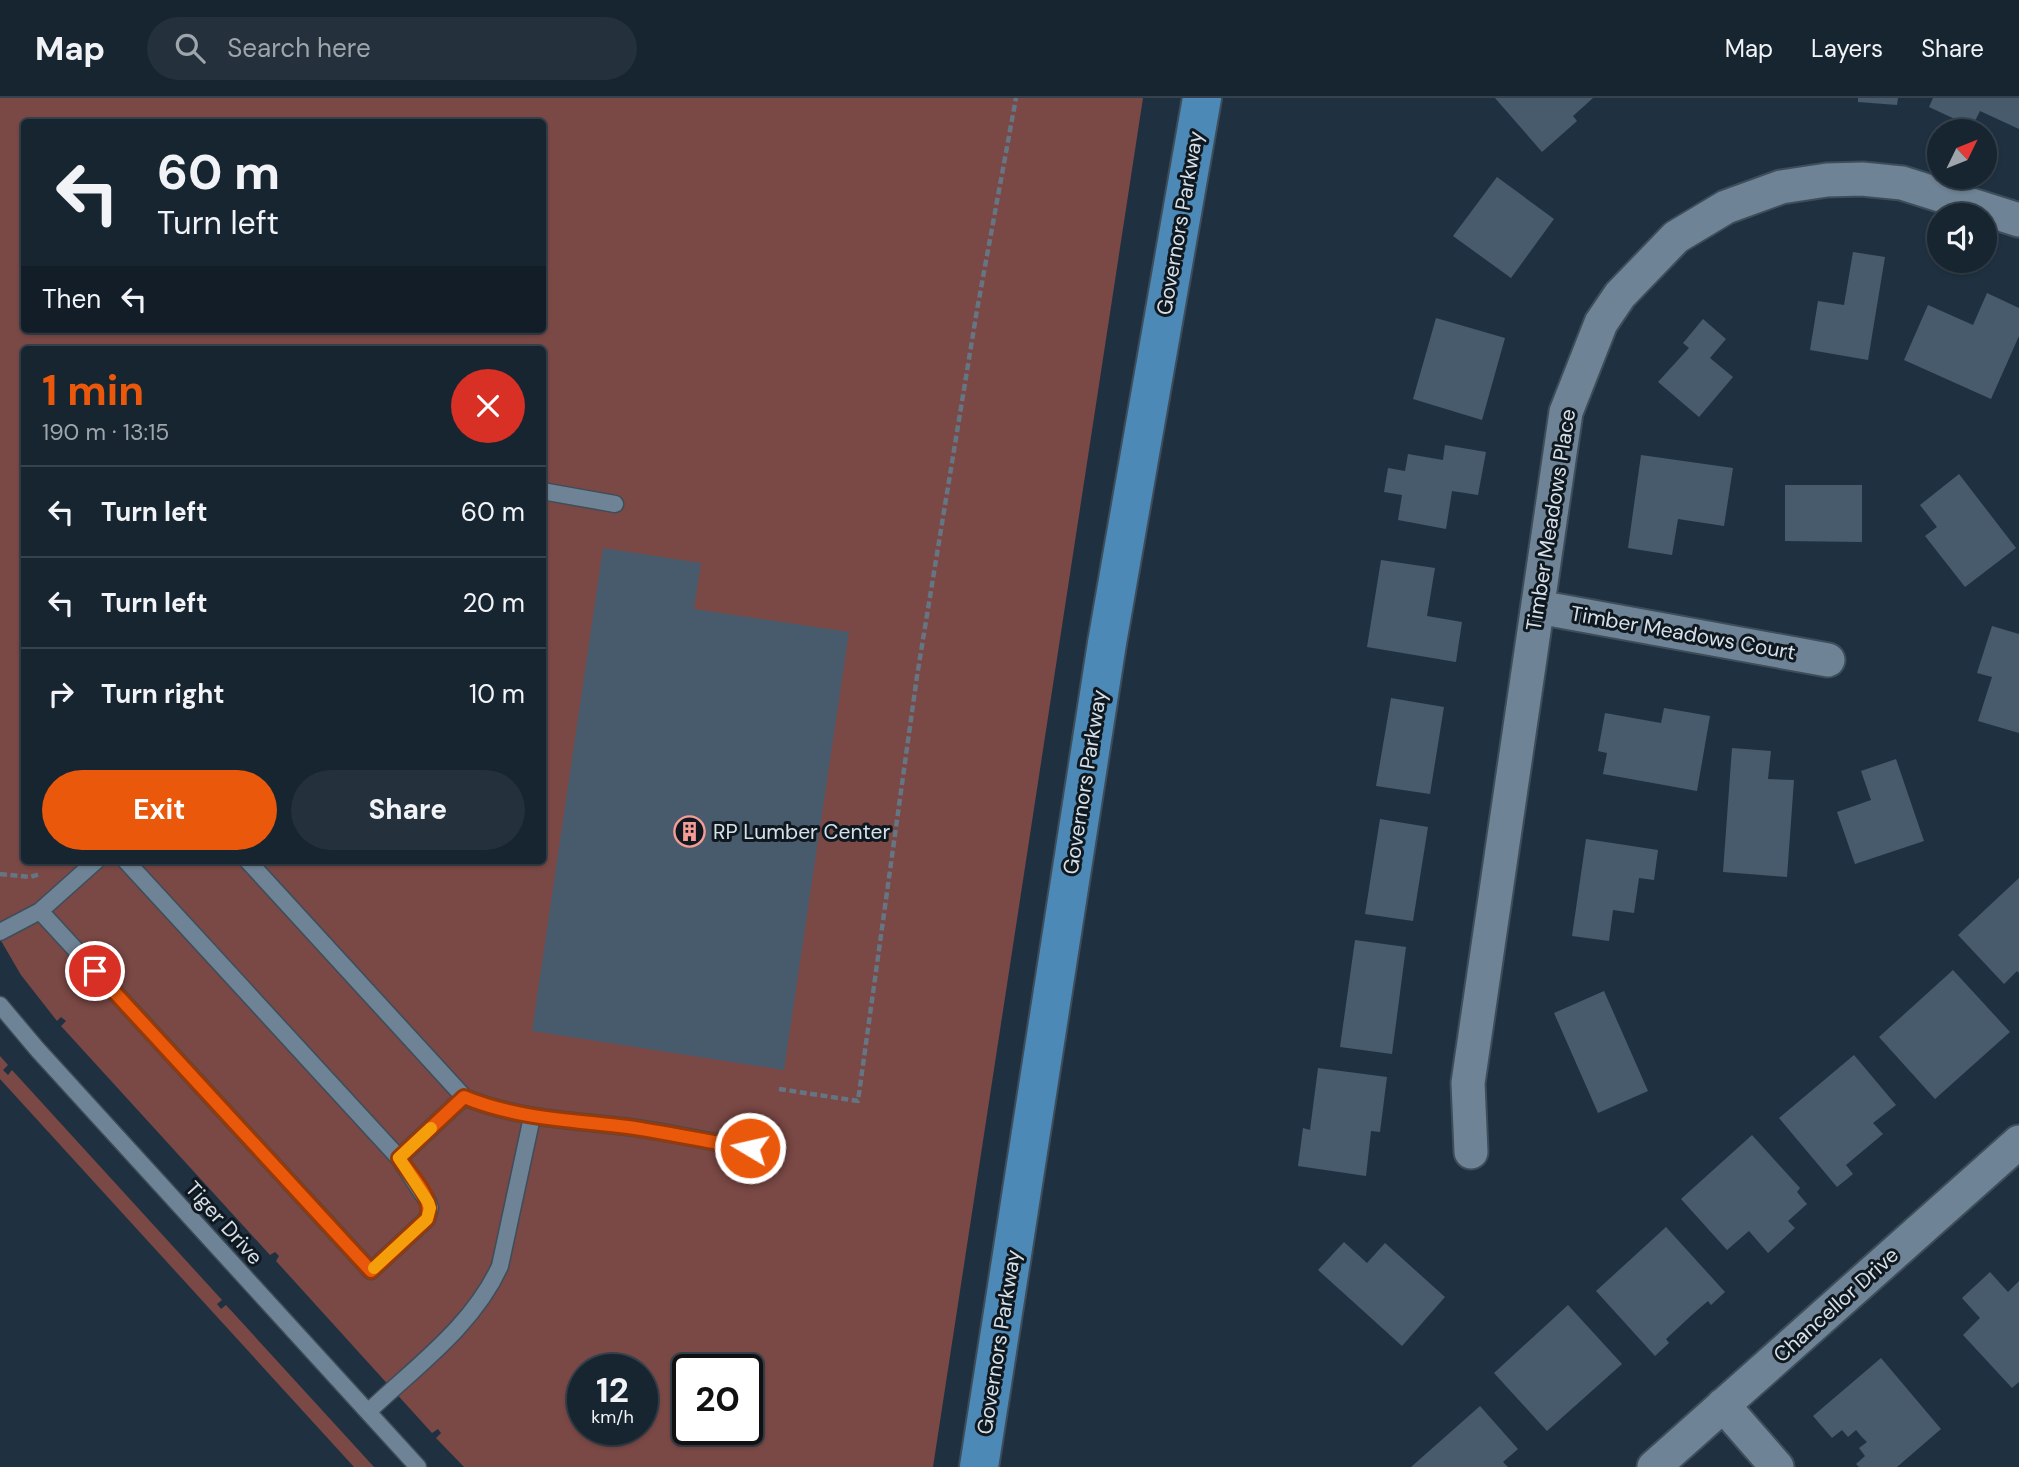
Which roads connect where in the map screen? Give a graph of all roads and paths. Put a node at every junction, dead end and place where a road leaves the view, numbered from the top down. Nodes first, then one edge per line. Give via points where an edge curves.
1 (1016, 98) edge
2 (1202, 98) edge
3 (2019, 220) edge
4 (546, 492) edge
5 (615, 504) dead end
6 (1538, 607) junction
7 (1828, 660) dead end
8 (93, 864) edge
9 (129, 864) edge
10 (251, 864) edge
11 (44, 873) dead end
12 (0, 874) edge
13 (40, 911) junction
14 (0, 932) edge
15 (0, 1005) edge
16 (779, 1089) dead end
17 (464, 1097) junction
18 (532, 1117) junction
19 (2019, 1142) edge
20 (750, 1148) dead end
21 (1471, 1152) dead end
22 (399, 1158) junction
23 (1723, 1405) junction
24 (368, 1412) junction
25 (418, 1467) edge
26 (979, 1467) edge
27 (1654, 1467) edge
28 (1777, 1467) edge

1 - 16 path via 917,676 858,1101
2 - 26 main road, Governors Parkway via 1107,643
3 - 6 street, Timber Meadows Place via 1902,183 1827,180 1781,187 1726,207 1676,237 1620,295 1601,323 1575,385 1566,412
4 - 5 lane
6 - 7 street, Timber Meadows Court
6 - 21 street, Timber Meadows Place via 1468,1083
8 - 13 lane
9 - 22 lane
10 - 17 lane
11 - 12 path via 30,877
13 - 14 lane
13 - 22 lane via 371,1271 429,1214 428,1202
15 - 24 lane, Tiger Drive
17 - 18 lane
17 - 22 lane
18 - 20 lane via 629,1127
18 - 24 lane via 500,1266 490,1288 457,1329
19 - 23 street, Chancellor Drive
23 - 27 street, Chancellor Drive
23 - 28 street
24 - 25 lane, Tiger Drive

